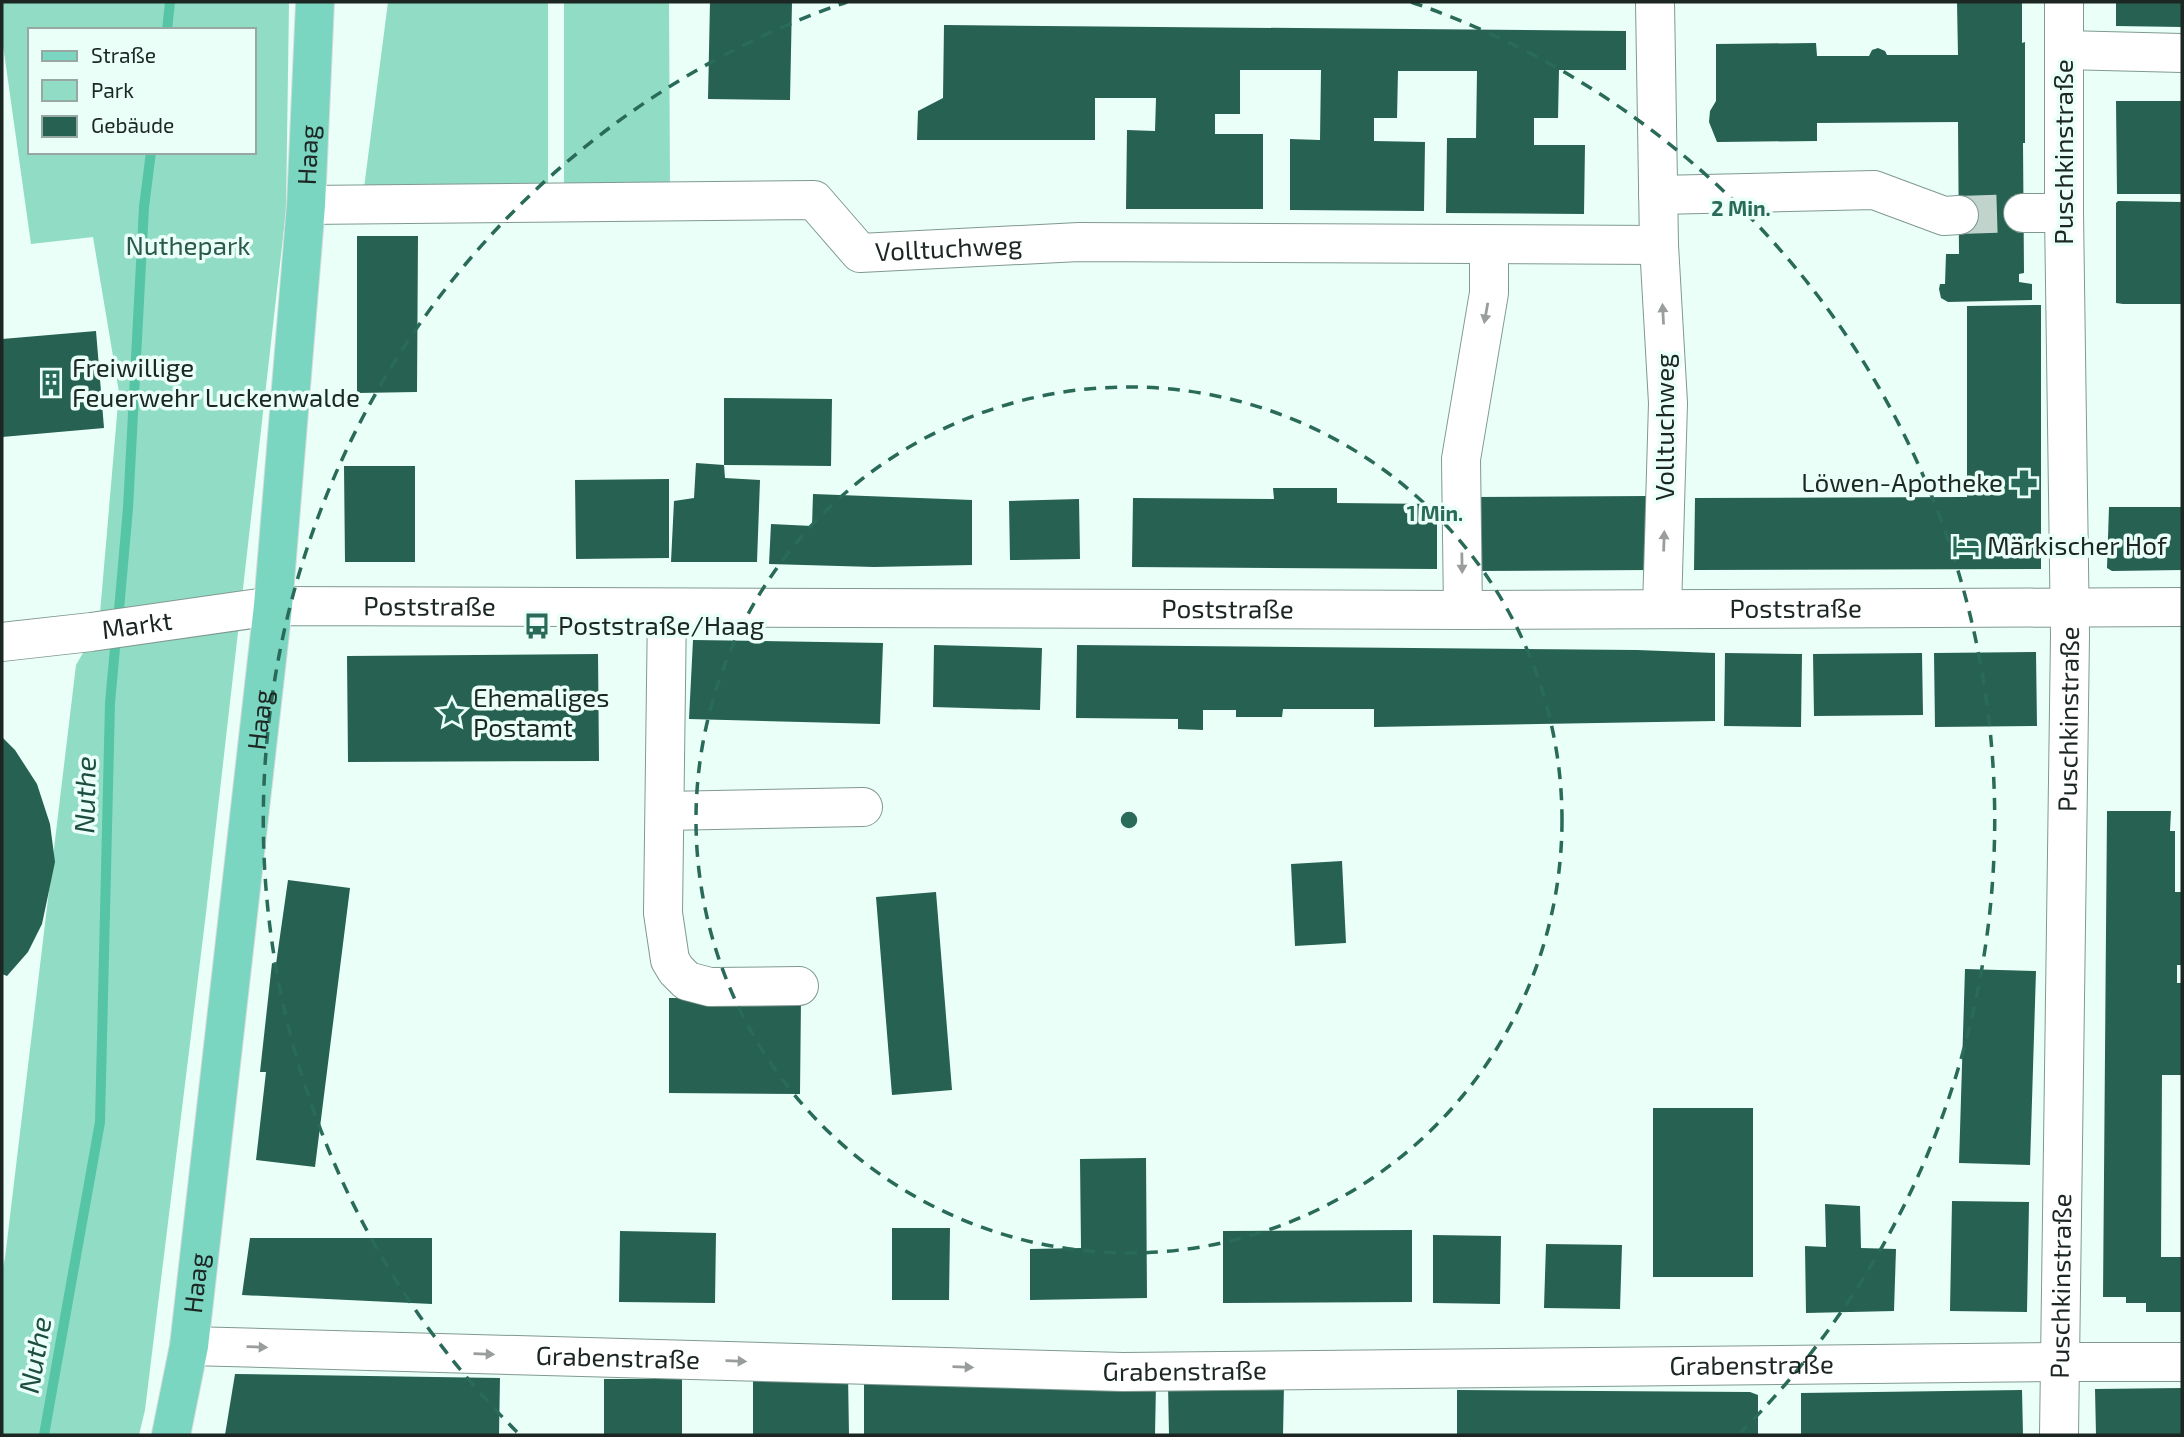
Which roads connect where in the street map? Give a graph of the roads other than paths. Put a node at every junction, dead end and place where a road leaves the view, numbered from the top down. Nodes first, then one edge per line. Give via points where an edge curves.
1 (315, 2) edge
2 (1655, 2) edge
3 (2064, 2) edge
4 (2064, 50) junction
5 (2182, 53) edge
6 (1658, 195) junction
7 (306, 205) junction
8 (2023, 213) tunnel mouth
9 (2064, 213) junction
10 (1959, 215) tunnel mouth
11 (1489, 245) junction
12 (1659, 245) junction
13 (273, 606) junction
14 (2069, 607) junction
15 (2182, 607) edge
16 (667, 608) junction
17 (1662, 609) junction
18 (1463, 610) junction
19 (2, 642) edge
20 (863, 807) dead end
21 (665, 811) junction
22 (799, 986) dead end
23 (188, 1346) junction
24 (2060, 1362) junction
25 (2182, 1362) edge
26 (171, 1435) edge
27 (2059, 1435) edge

1 - 7 main road, Haag
2 - 6 street, Volltuchweg
3 - 4 street, Puschkinstraße
4 - 5 street
4 - 9 street, Puschkinstraße
6 - 10 street via 1874,190 1944,216
6 - 12 street, Volltuchweg
7 - 11 street, Volltuchweg via 814,200 860,253 1079,242
7 - 13 main road, Haag
8 - 9 street
9 - 14 street, Puschkinstraße
11 - 12 street, Volltuchweg
11 -> 18 street via 1489,293 1461,459
17 -> 12 street, Volltuchweg via 1668,403
13 - 16 street, Poststraße
13 - 19 street, Markt
13 - 23 main road, Haag
14 - 15 street, Poststraße
14 - 17 street, Poststraße
14 - 24 street, Puschkinstraße
16 - 18 street, Poststraße
16 - 21 street
17 - 18 street, Poststraße
20 - 21 street
21 - 22 street via 663,913 670,960 676,970 687,981 710,987
23 -> 24 street, Grabenstraße via 1123,1372
23 - 26 main road, Haag
24 - 25 street, Grabenstraße
24 - 27 street, Puschkinstraße

